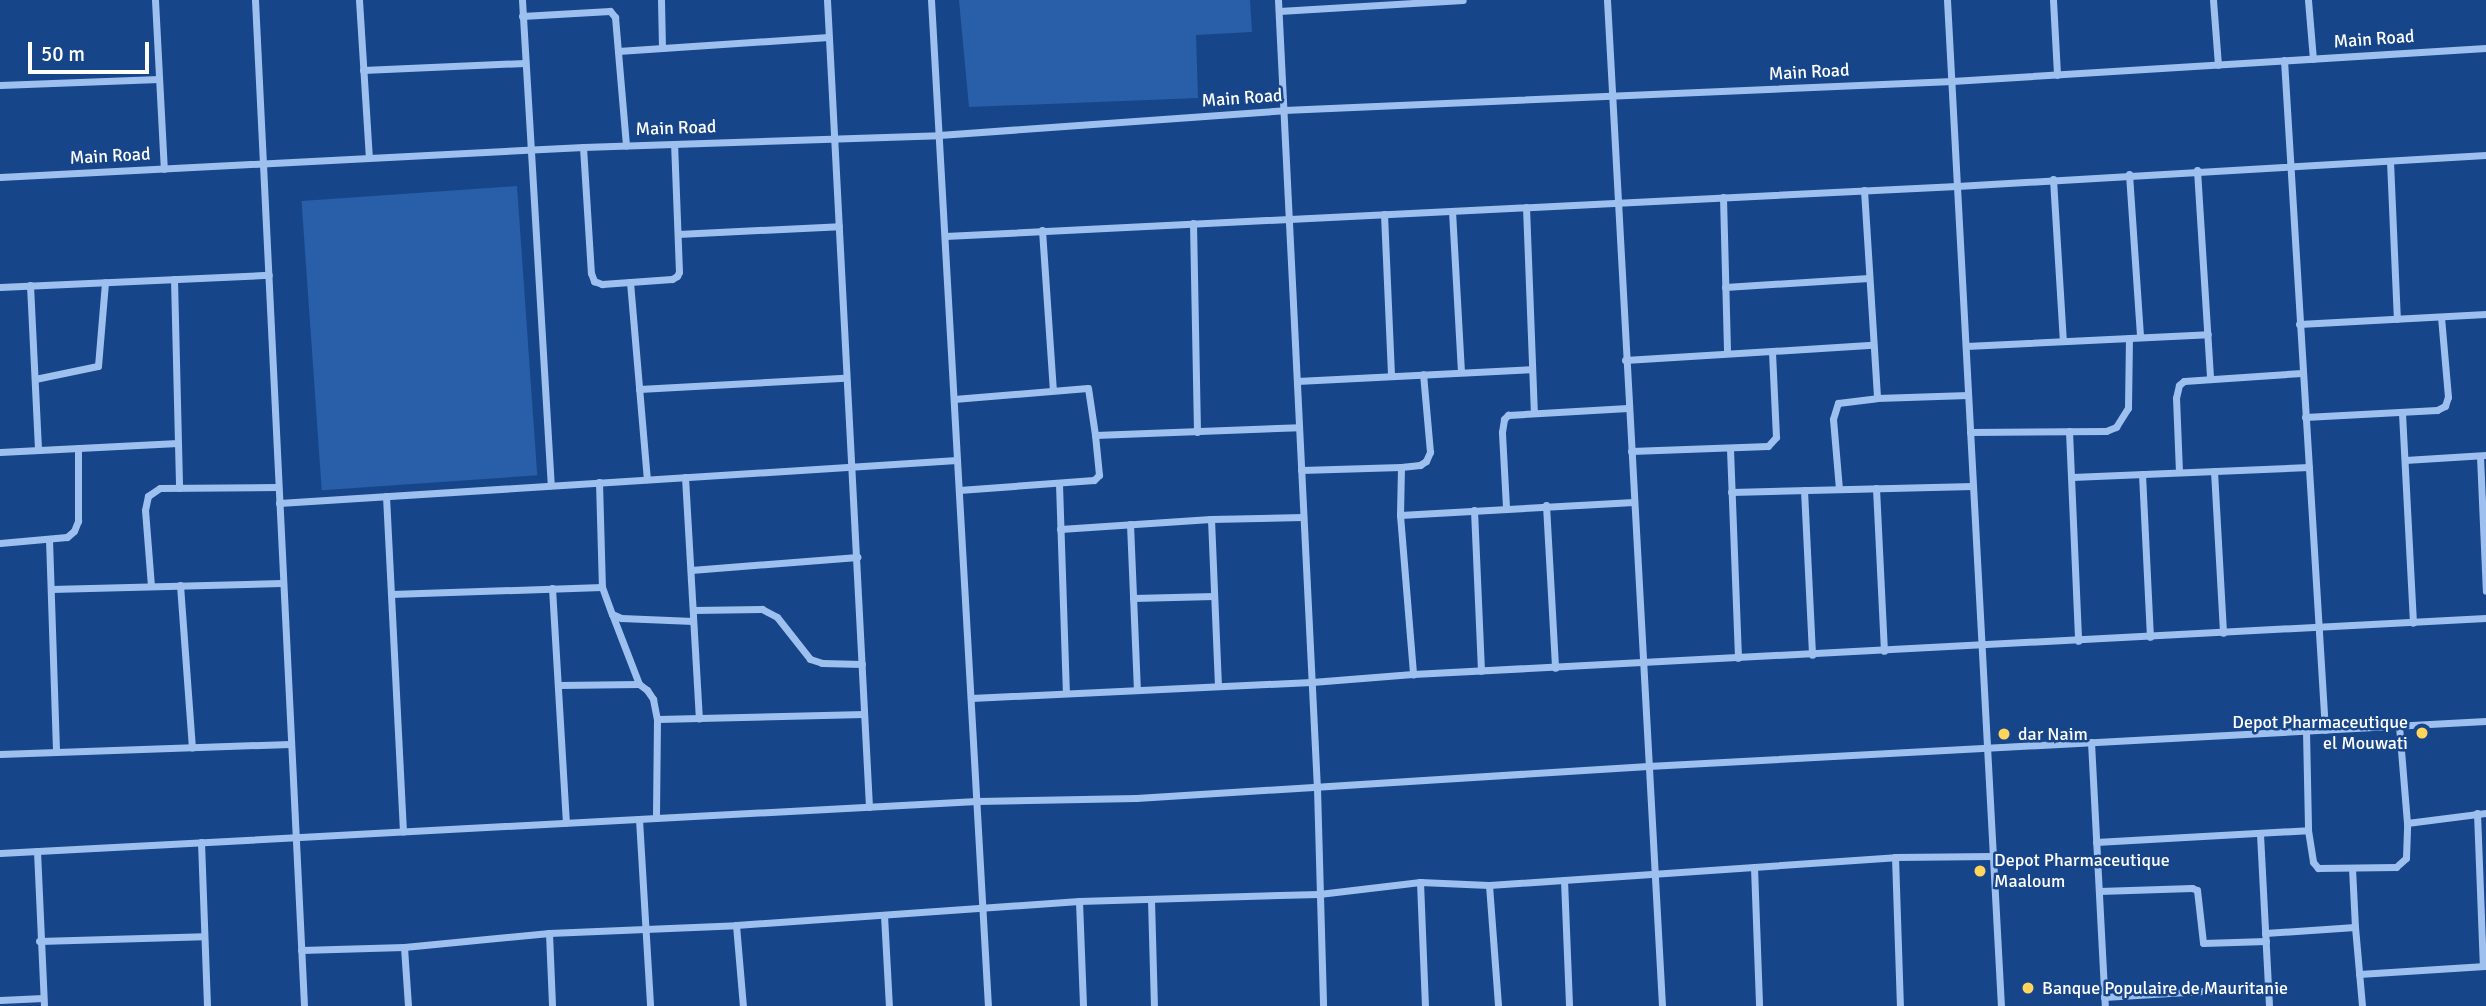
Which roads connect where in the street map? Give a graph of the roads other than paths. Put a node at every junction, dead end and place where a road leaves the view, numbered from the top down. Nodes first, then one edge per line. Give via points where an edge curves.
1 (155, 0) edge
2 (255, 0) edge
3 (359, 0) edge
4 (522, 0) edge
5 (661, 0) edge
6 (827, 0) edge
7 (931, 0) edge
8 (1278, 0) edge
9 (1463, 0) edge
10 (1607, 0) edge
11 (1947, 0) edge
12 (2053, 0) edge
13 (2213, 0) edge
14 (2308, 0) edge
15 (1443, 1) edge
16 (1370, 3) edge
17 (1279, 11) junction
18 (522, 16) junction
19 (829, 37) junction
20 (662, 48) junction
21 (2486, 48) edge
22 (618, 51) junction
23 (2313, 59) junction
24 (2284, 60) junction
25 (525, 63) junction
26 (2218, 65) junction
27 (363, 70) junction
28 (2057, 75) junction
29 (159, 79) junction
30 (1952, 81) junction
31 (0, 85) edge
32 (1612, 95) junction
33 (1284, 110) junction
34 (939, 135) junction
35 (835, 139) junction
36 (674, 144) junction
37 (626, 146) junction
38 (583, 147) junction
39 (529, 150) junction
40 (2486, 155) edge
41 (369, 158) junction
42 (2390, 161) junction
43 (264, 164) junction
44 (2290, 166) junction
45 (164, 169) junction
46 (2197, 170) junction
47 (2129, 174) junction
48 (0, 177) edge
49 (2053, 179) junction
50 (1957, 186) junction
51 (1864, 190) junction
52 (1723, 197) junction
53 (1618, 201) junction
54 (1526, 207) junction
55 (1452, 211) junction
56 (1384, 214) junction
57 (1290, 219) junction
58 (1193, 223) junction
59 (839, 226) junction
60 (1042, 230) junction
61 (678, 234) junction
62 (945, 236) junction
63 (269, 275) junction
64 (1870, 278) junction
65 (174, 279) junction
66 (105, 282) junction
67 (630, 282) junction
68 (30, 285) junction
69 (0, 287) edge
70 (1725, 287) junction
71 (2486, 314) edge
72 (2441, 317) junction
73 (2397, 319) junction
74 (2300, 324) junction
75 (2208, 334) junction
76 (2140, 337) junction
77 (2129, 338) junction
78 (2063, 341) junction
79 (1873, 345) junction
80 (1966, 346) junction
81 (1772, 352) junction
82 (1727, 353) junction
83 (1625, 360) junction
84 (1531, 369) junction
85 (1461, 372) junction
86 (2302, 373) junction
87 (1423, 374) junction
88 (1391, 376) junction
89 (845, 378) junction
90 (2210, 378) junction
91 (35, 379) junction
92 (1297, 382) junction
93 (639, 388) junction
94 (1053, 390) junction
95 (1968, 395) junction
96 (1877, 398) junction
97 (954, 399) junction
98 (1628, 408) junction
99 (1534, 412) junction
100 (2402, 412) junction
101 (2305, 417) junction
102 (1299, 427) junction
103 (2069, 431) junction
104 (1196, 432) junction
105 (1970, 432) junction
106 (1095, 435) junction
107 (178, 443) junction
108 (78, 448) junction
109 (1730, 449) junction
110 (38, 450) junction
111 (1631, 451) junction
112 (0, 452) edge
113 (2483, 456) edge
114 (957, 460) junction
115 (2405, 460) junction
116 (853, 466) junction
117 (1401, 467) junction
118 (2309, 467) junction
119 (1301, 470) junction
120 (2214, 471) junction
121 (2179, 472) junction
122 (2142, 474) junction
123 (685, 477) junction
124 (2072, 477) junction
125 (647, 479) junction
126 (599, 482) junction
127 (1059, 484) junction
128 (551, 485) junction
129 (278, 486) junction
130 (1973, 486) junction
131 (179, 488) junction
132 (1876, 488) junction
133 (959, 489) junction
134 (1839, 489) junction
135 (1804, 490) junction
136 (1731, 492) junction
137 (386, 496) junction
138 (1634, 502) junction
139 (279, 503) junction
140 (1546, 505) junction
141 (1506, 507) junction
142 (1474, 510) junction
143 (1400, 515) junction
144 (1303, 517) junction
145 (1211, 519) junction
146 (1129, 524) junction
147 (1060, 529) junction
148 (49, 539) junction
149 (0, 543) edge
150 (857, 557) junction
151 (691, 569) junction
152 (282, 583) junction
153 (180, 585) junction
154 (151, 586) junction
155 (602, 587) junction
156 (552, 588) junction
157 (51, 589) junction
158 (2486, 592) edge
159 (391, 594) junction
160 (1214, 596) junction
161 (1133, 598) junction
162 (693, 610) junction
163 (612, 614) junction
164 (2486, 618) edge
165 (693, 621) junction
166 (2413, 623) junction
167 (2319, 629) junction
168 (2223, 634) junction
169 (2150, 637) junction
170 (2078, 641) junction
171 (1982, 646) junction
172 (1884, 651) junction
173 (1812, 655) junction
174 (1738, 659) junction
175 (1642, 663) junction
176 (862, 664) junction
177 (1555, 668) junction
178 (1481, 671) junction
179 (1413, 674) junction
180 (1312, 682) junction
181 (639, 684) junction
182 (559, 685) junction
183 (1218, 686) junction
184 (1137, 690) junction
185 (1066, 693) junction
186 (971, 698) junction
187 (864, 714) junction
188 (657, 719) junction
189 (699, 719) junction
190 (2486, 721) edge
191 (2399, 726) junction
192 (2325, 730) junction
193 (2306, 731) junction
194 (2091, 742) junction
195 (289, 744) junction
196 (192, 748) junction
197 (1987, 748) junction
198 (57, 752) junction
199 (0, 754) edge
200 (1648, 766) junction
201 (1317, 788) junction
202 (977, 801) junction
203 (869, 807) junction
204 (2482, 813) edge
205 (656, 818) junction
206 (639, 819) junction
207 (566, 823) junction
208 (2407, 823) junction
209 (2308, 830) junction
210 (403, 832) junction
211 (2260, 834) junction
212 (294, 837) junction
213 (201, 842) junction
214 (2096, 842) junction
215 (37, 851) junction
216 (0, 853) edge
217 (1993, 856) junction
218 (1895, 857) junction
219 (1754, 867) junction
220 (2352, 868) junction
221 (1654, 873) junction
222 (1564, 880) junction
223 (1420, 882) junction
224 (1489, 885) junction
225 (2099, 891) junction
226 (1319, 894) junction
227 (1151, 900) junction
228 (1079, 901) junction
229 (982, 909) junction
230 (884, 915) junction
231 (736, 925) junction
232 (2355, 927) junction
233 (645, 928) junction
234 (549, 933) junction
235 (203, 936) junction
236 (2266, 937) junction
237 (39, 941) junction
238 (404, 947) junction
239 (301, 950) junction
240 (2484, 966) edge
241 (2359, 974) junction
242 (2269, 987) junction
243 (0, 1000) edge
244 (43, 1002) edge
245 (2104, 1002) edge
246 (207, 1006) edge
247 (304, 1006) edge
248 (408, 1006) edge
249 (552, 1006) edge
250 (650, 1006) edge
251 (743, 1006) edge
252 (889, 1006) edge
253 (988, 1006) edge
254 (1083, 1006) edge
255 (1154, 1006) edge
256 (1323, 1006) edge
257 (1425, 1006) edge
258 (1498, 1006) edge
259 (1569, 1006) edge
260 (1662, 1006) edge
261 (1759, 1006) edge
262 (1900, 1006) edge
263 (2001, 1006) edge
264 (2269, 1006) edge
265 (2362, 1006) edge

1 - 29 street
2 - 43 street
3 - 27 street
4 - 18 street
5 - 20 street
6 - 19 street
7 - 34 street
8 - 17 street
9 - 15 street
10 - 32 street
11 - 30 street
12 - 28 street
13 - 26 street
14 - 23 street
15 - 16 street
16 - 17 street
17 - 33 street
18 - 22 street via 610,11 615,17
18 - 25 street
19 - 20 street
19 - 35 street
20 - 22 street
21 - 23 street, Main Road
22 - 37 street
23 - 24 street, Main Road
24 - 26 street, Main Road
24 - 44 street
25 - 27 street
25 - 39 street
26 - 28 street, Main Road
27 - 41 street
28 - 30 street, Main Road
29 - 31 street
29 - 45 street
30 - 32 street, Main Road
30 - 50 street
32 - 33 street, Main Road
32 - 53 street
33 - 34 street, Main Road
33 - 57 street
34 - 35 street, Main Road
34 - 62 street
35 - 36 street, Main Road
35 - 59 street
36 - 37 street, Main Road
36 - 61 street
37 - 38 street, Main Road
38 - 39 street, Main Road
38 - 67 street via 591,273 594,281 602,284
39 - 41 street, Main Road
39 - 128 street
40 - 42 street
41 - 43 street, Main Road
42 - 44 street
42 - 73 street
43 - 45 street, Main Road
43 - 63 street
44 - 46 street
44 - 74 street
45 - 48 street, Main Road
46 - 47 street
46 - 75 street
47 - 49 street
47 - 76 street
49 - 50 street
49 - 78 street
50 - 51 street
50 - 80 street
51 - 52 street
51 - 64 street
52 - 53 street
52 - 70 street
53 - 54 street
53 - 83 street
54 - 55 street
54 - 84 street
55 - 56 street
55 - 85 street
56 - 57 street
56 - 88 street
57 - 58 street
57 - 92 street
58 - 60 street
58 - 104 street
59 - 61 street
59 - 89 street
60 - 62 street
60 - 94 street
61 - 67 street via 677,276
62 - 97 street
63 - 65 street
63 - 129 street
64 - 70 street
64 - 79 street
65 - 66 street
65 - 107 street
66 - 68 street
66 - 91 street via 98,366
67 - 93 street
68 - 69 street
68 - 91 street
70 - 82 street
71 - 72 street
72 - 73 street
72 - 100 street via 2445,406
73 - 74 street
74 - 86 street
75 - 76 street
75 - 90 street
76 - 77 street
77 - 78 street
77 - 103 street via 2128,408 2123,419 2106,431
78 - 80 street
79 - 81 street
79 - 96 street
80 - 95 street
81 - 82 street
81 - 109 street via 1776,437 1768,446
82 - 83 street
83 - 98 street
84 - 85 street
84 - 99 street
85 - 87 street
86 - 90 street
86 - 101 street
87 - 88 street
87 - 117 street via 1430,452 1420,465
88 - 92 street
89 - 93 street
89 - 116 street
90 - 121 street via 2184,382 2177,391
91 - 110 street
92 - 102 street
93 - 125 street
94 - 97 street
94 - 106 street via 1090,390
95 - 96 street
95 - 105 street
96 - 134 street via 1838,403 1834,410
97 - 114 street
98 - 99 street
98 - 111 street
99 - 141 street via 1513,413 1504,419
100 - 101 street
100 - 115 street
101 - 118 street
102 - 104 street
102 - 119 street
103 - 105 street
103 - 124 street
104 - 106 street
105 - 130 street
106 - 127 street via 1099,475 1088,482
107 - 108 street
107 - 131 street
108 - 110 street
108 - 148 street via 78,521 67,537
109 - 111 street
109 - 136 street
110 - 112 street
111 - 138 street
113 - 115 street
113 - 158 street
114 - 116 street
114 - 133 street
115 - 166 street
116 - 123 street
116 - 150 street
117 - 119 street
117 - 143 street
118 - 120 street
118 - 167 street
119 - 144 street
120 - 121 street
120 - 168 street
121 - 122 street
122 - 124 street
122 - 169 street
123 - 125 street
123 - 151 street
124 - 170 street
125 - 126 street
126 - 128 street
126 - 155 street
127 - 133 street
127 - 147 street
128 - 137 street
129 - 131 street
129 - 139 street
130 - 132 street
130 - 171 street
131 - 154 street via 160,488 148,496
132 - 134 street
132 - 172 street
133 - 186 street
134 - 135 street
135 - 136 street
135 - 173 street
136 - 174 street
137 - 139 street
137 - 159 street
138 - 140 street
138 - 175 street
139 - 152 street
140 - 141 street
140 - 177 street
141 - 142 street
142 - 143 street
142 - 178 street
143 - 179 street
144 - 145 street
144 - 180 street
145 - 146 street
145 - 160 street
146 - 147 street
146 - 161 street
147 - 185 street
148 - 149 street
148 - 157 street
150 - 151 street
150 - 176 street
151 - 162 street
152 - 153 street
152 - 195 street
153 - 154 street
153 - 196 street
154 - 157 street
155 - 156 street
155 - 163 street
156 - 159 street
156 - 182 street
157 - 198 street
159 - 210 street
160 - 161 street
160 - 183 street
161 - 184 street
162 - 165 street
162 - 176 street via 762,609 777,617 810,659
163 - 165 street
163 - 181 street
164 - 166 street
165 - 189 street
166 - 167 street
167 - 168 street
167 - 192 street
168 - 169 street
169 - 170 street
170 - 171 street
171 - 172 street
171 - 197 street
172 - 173 street
173 - 174 street
174 - 175 street
175 - 177 street
175 - 200 street
176 - 187 street
177 - 178 street
178 - 179 street
179 - 180 street
180 - 183 street
180 - 201 street
181 - 182 street
181 - 188 street via 653,699
182 - 207 street
183 - 184 street
184 - 185 street
185 - 186 street
186 - 202 street
187 - 189 street
187 - 203 street
188 - 189 street
188 - 205 street
190 - 191 street
191 - 192 street
191 - 208 street
192 - 193 street
193 - 194 street
193 - 209 street
194 - 197 street
194 - 214 street
195 - 196 street
195 - 212 street
196 - 198 street
197 - 200 street
197 - 217 street
198 - 199 street
200 - 201 street
200 - 221 street
201 - 202 street
201 - 226 street
202 - 203 street
202 - 229 street
203 - 205 street
204 - 208 street
204 - 240 street
205 - 206 street
206 - 207 street
206 - 233 street
207 - 210 street
208 - 220 street via 2402,864
209 - 211 street
209 - 220 street via 2318,868
210 - 212 street
211 - 214 street
211 - 236 street
212 - 213 street
212 - 239 street
213 - 215 street
213 - 235 street
214 - 225 street
215 - 216 street
215 - 237 street
217 - 218 street
217 - 263 street
218 - 219 street
218 - 262 street
219 - 221 street
219 - 261 street
220 - 232 street
221 - 222 street
221 - 260 street
222 - 224 street
222 - 259 street
223 - 224 street
223 - 226 street
223 - 257 street
224 - 258 street
225 - 236 street via 2192,888 2197,890 2203,943
225 - 245 street
226 - 227 street
226 - 256 street
227 - 228 street
227 - 255 street
228 - 229 street
228 - 254 street
229 - 230 street
229 - 253 street
230 - 231 street
230 - 252 street
231 - 233 street
231 - 251 street
232 - 236 street
232 - 241 street
233 - 234 street
233 - 250 street
234 - 238 street
234 - 249 street
235 - 237 street
235 - 246 street
236 - 242 street
237 - 244 street
238 - 239 street
238 - 248 street
239 - 247 street
240 - 241 street
241 - 265 street
242 - 245 street
242 - 264 street
243 - 244 street

